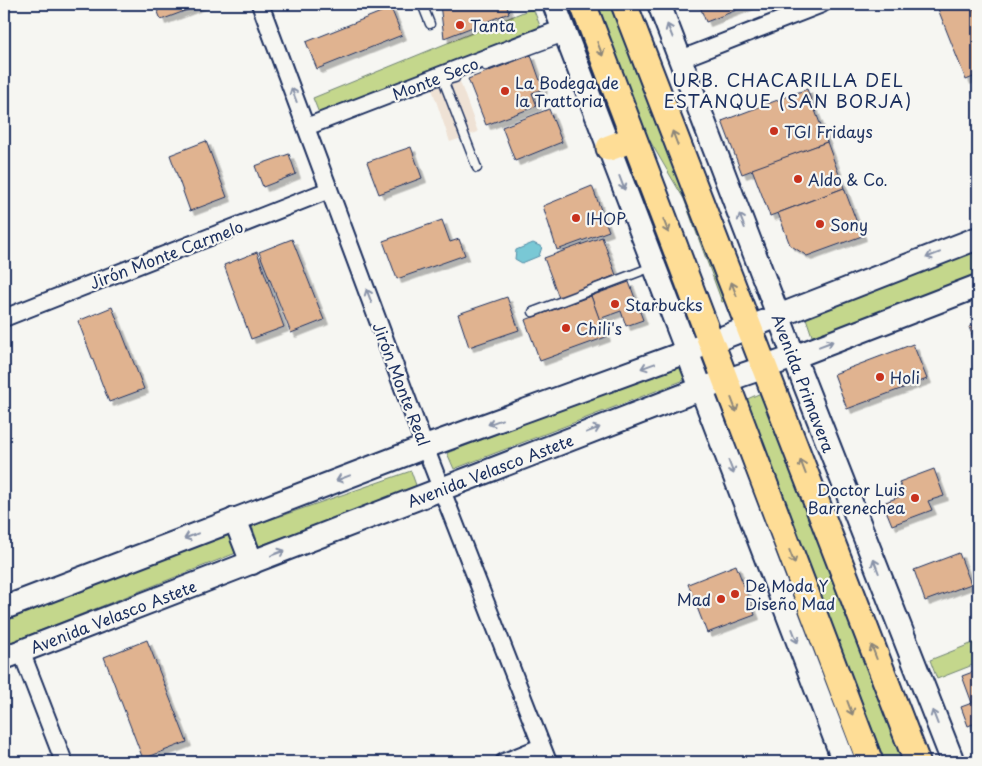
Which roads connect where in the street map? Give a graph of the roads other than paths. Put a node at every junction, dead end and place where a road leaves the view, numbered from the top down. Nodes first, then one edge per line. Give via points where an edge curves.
1 (260, 4) edge
2 (422, 4) edge
3 (554, 4) edge
4 (583, 4) edge
5 (624, 4) edge
6 (659, 4) edge
7 (822, 4) edge
8 (430, 24) dead end
9 (565, 32) junction
10 (681, 59) junction
11 (306, 127) junction
12 (634, 139) junction
13 (609, 148) junction
14 (477, 168) dead end
15 (329, 190) junction
16 (978, 238) edge
17 (654, 266) junction
18 (978, 286) edge
19 (533, 312) dead end
20 (778, 316) junction
21 (4, 318) edge
22 (749, 327) junction
23 (710, 343) junction
24 (686, 352) junction
25 (794, 357) junction
26 (764, 368) junction
27 (724, 381) junction
28 (701, 389) junction
29 (425, 447) junction
30 (442, 489) junction
31 (235, 519) junction
32 (252, 563) junction
33 (4, 608) edge
34 (13, 655) edge
35 (542, 747) junction
36 (64, 762) edge
37 (504, 762) edge
38 (548, 762) edge
39 (844, 762) edge
40 (870, 762) edge
41 (917, 762) edge
42 (953, 762) edge

11 -> 1 street, Jirón Monte Real
2 - 8 lane
3 - 9 main road
4 -> 12 main road
22 -> 5 main road, Avenida Primavera
10 -> 6 main road, Avenida Primavera
7 - 10 street
9 - 11 street, Monte Seco
9 - 13 main road
9 - 14 lane via 446,82
20 -> 10 main road, Avenida Primavera
11 - 15 street, Jirón Monte Real
12 - 13 main road
12 -> 23 main road
13 -> 17 main road
15 - 21 street, Jirón Monte Carmelo
29 -> 15 street, Jirón Monte Real
16 -> 20 main road
17 - 19 lane
17 - 24 main road
25 -> 18 main road, Avenida Velasco Astete
20 - 22 main road
20 - 25 main road, Avenida Primavera
22 - 23 main road
22 - 26 main road, Avenida Primavera
23 - 24 main road
23 - 27 main road
24 - 28 main road
24 -> 29 main road
25 - 26 main road, Avenida Velasco Astete
42 -> 25 main road, Avenida Primavera
26 - 27 main road, Avenida Velasco Astete
41 -> 26 main road, Avenida Primavera
27 - 28 main road, Avenida Velasco Astete
27 -> 40 main road
30 -> 28 main road, Avenida Velasco Astete
28 -> 39 main road
29 - 30 street, Jirón Monte Real
29 -> 31 main road
32 -> 30 main road, Avenida Velasco Astete
30 - 35 street, Jirón Monte Real
31 - 32 main road
31 -> 33 main road
32 - 34 main road, Avenida Velasco Astete
34 - 36 street
35 - 37 street
35 - 38 street, Jirón Monte Real

